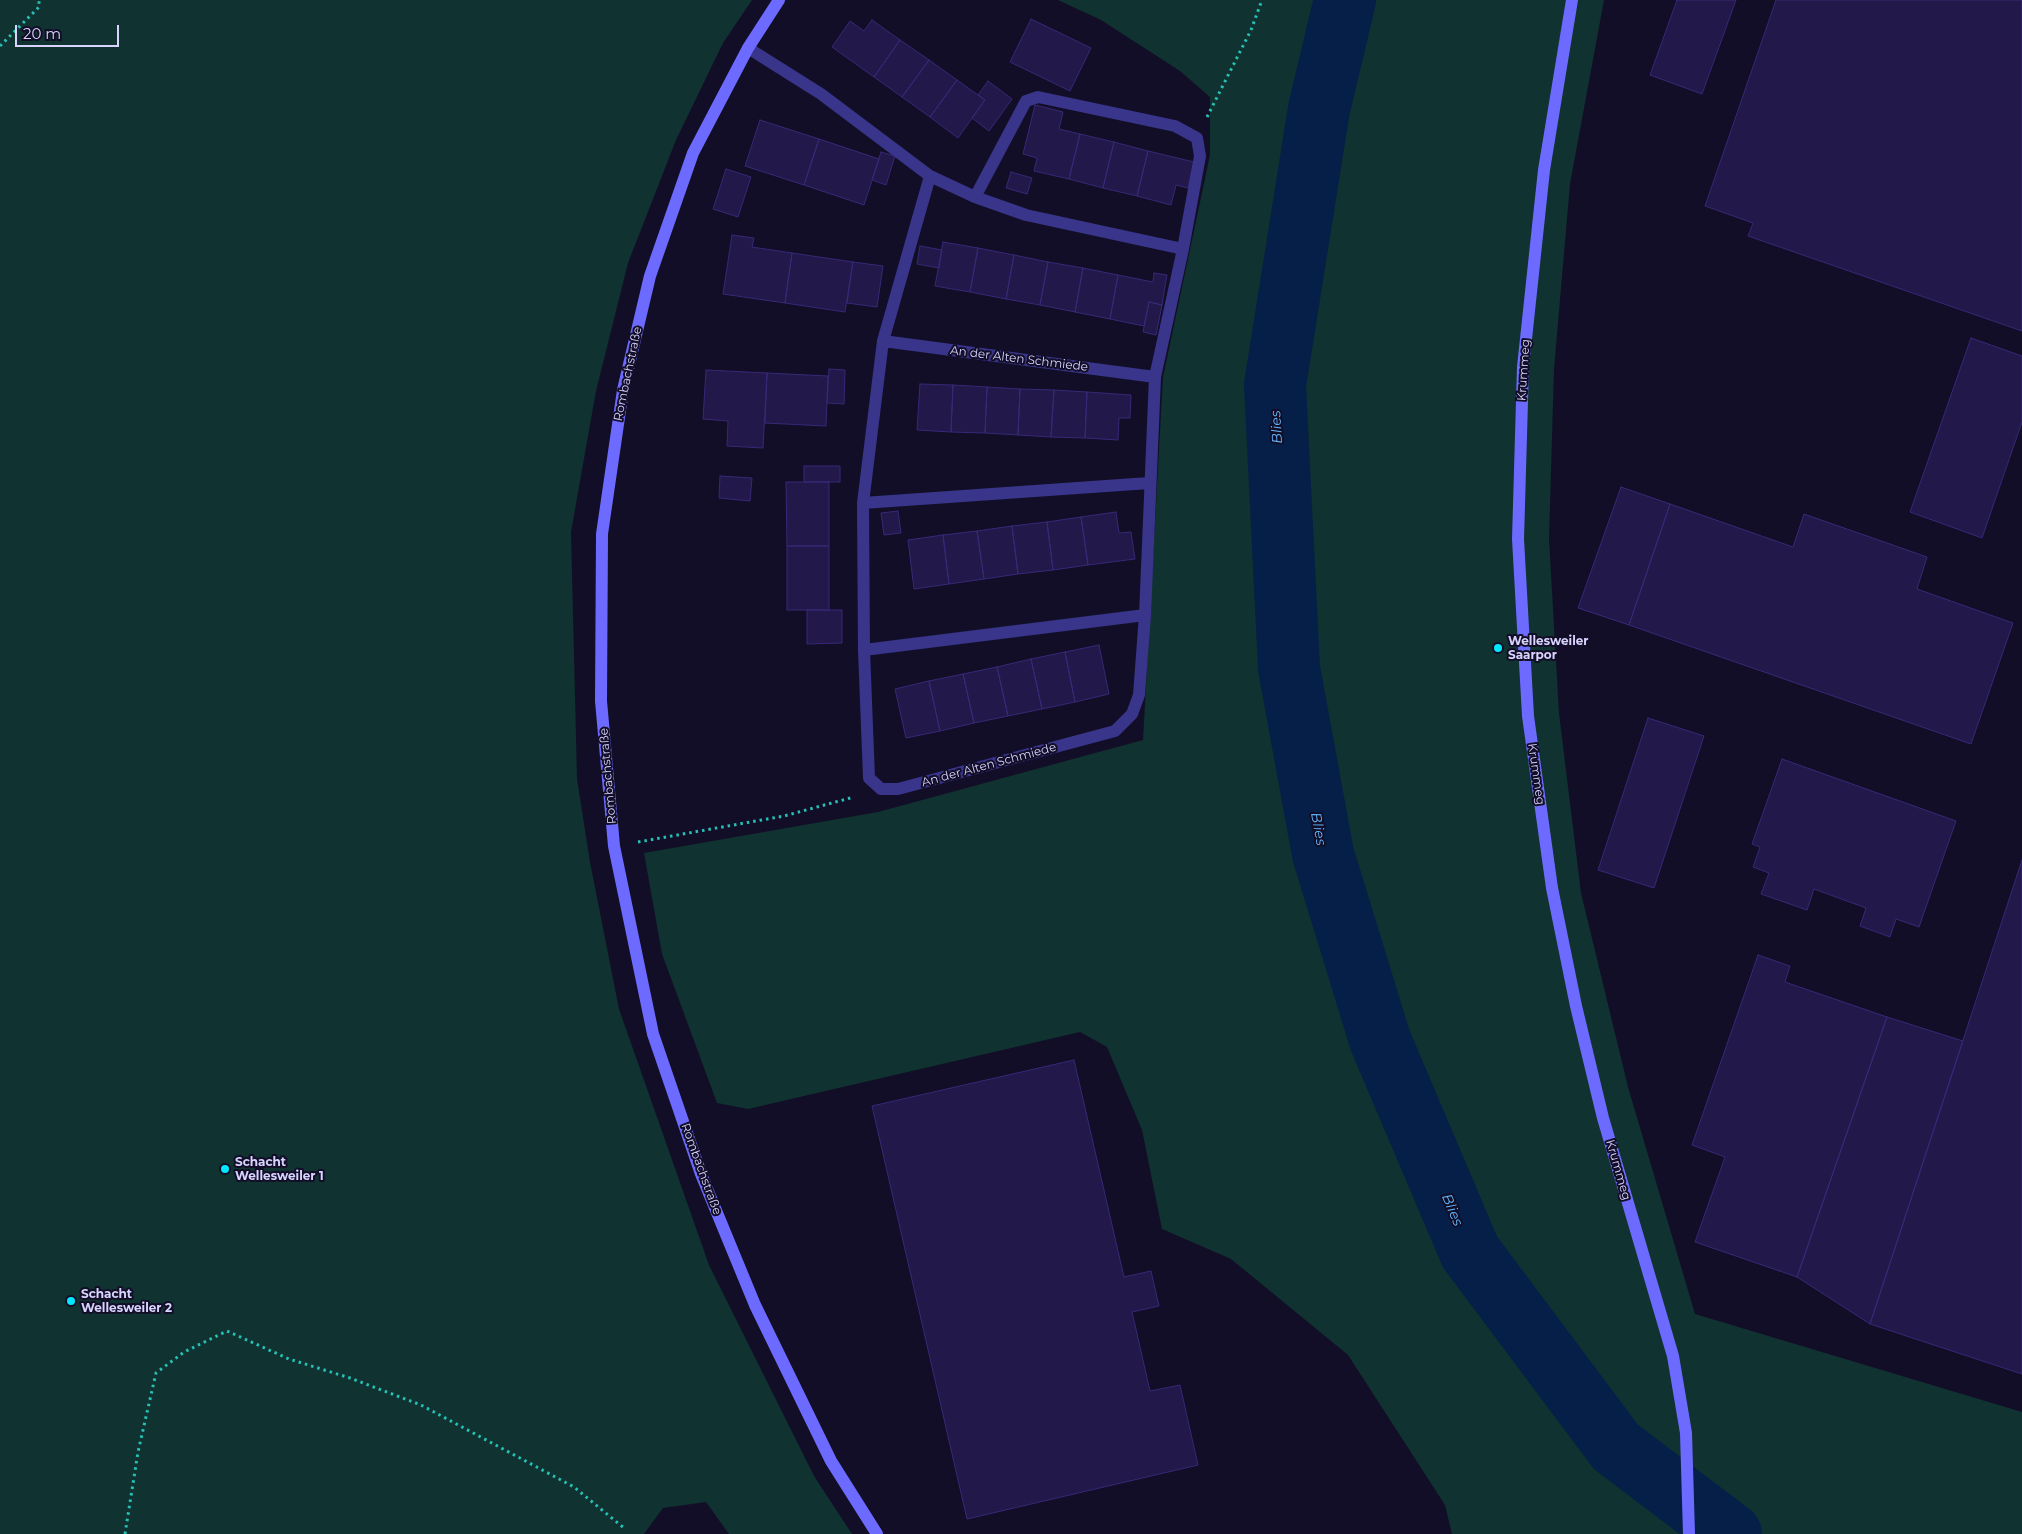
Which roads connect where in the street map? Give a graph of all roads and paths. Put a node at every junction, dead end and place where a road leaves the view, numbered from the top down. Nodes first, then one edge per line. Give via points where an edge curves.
1 (39, 0) edge
2 (779, 0) edge
3 (1262, 0) edge
4 (1572, 0) edge
5 (0, 46) edge
6 (748, 48) junction
7 (1197, 138) junction
8 (930, 176) junction
9 (975, 197) junction
10 (1183, 249) junction
11 (883, 341) junction
12 (1155, 377) junction
13 (1149, 483) junction
14 (863, 503) junction
15 (1145, 615) junction
16 (864, 650) junction
17 (881, 789) junction
18 (614, 846) junction
19 (624, 1528) dead end
20 (125, 1534) edge
21 (876, 1534) edge
22 (1689, 1534) edge

1 - 5 path via 39,7
2 - 6 street, Rombachstraße
3 - 7 path via 1251,30
4 - 22 street, Krummeg via 1544,170 1523,367 1518,539 1528,716 1552,888 1576,1006 1606,1127 1673,1356 1686,1433
6 - 8 street via 822,94
6 - 18 street, Rombachstraße via 693,153 650,276 623,390 602,534 601,701
7 - 9 street via 1175,126 1038,98 1026,101
7 - 10 street, An der Alten Schmiede via 1200,156
8 - 9 street
8 - 11 street
9 - 10 street via 1026,215
10 - 12 street, An der Alten Schmiede
11 - 12 street, An der Alten Schmiede
11 - 14 street
12 - 13 street, An der Alten Schmiede
13 - 14 street
13 - 15 street, An der Alten Schmiede
14 - 16 street
15 - 16 street
15 - 17 street, An der Alten Schmiede via 1139,695 1132,714 1114,731 898,789
16 - 17 street via 869,778
17 - 18 path via 784,816
18 - 21 street, Rombachstraße via 653,1034 701,1174 755,1304 822,1443
19 - 20 path via 574,1487 421,1405 289,1359 227,1331 184,1352 156,1374 138,1452

